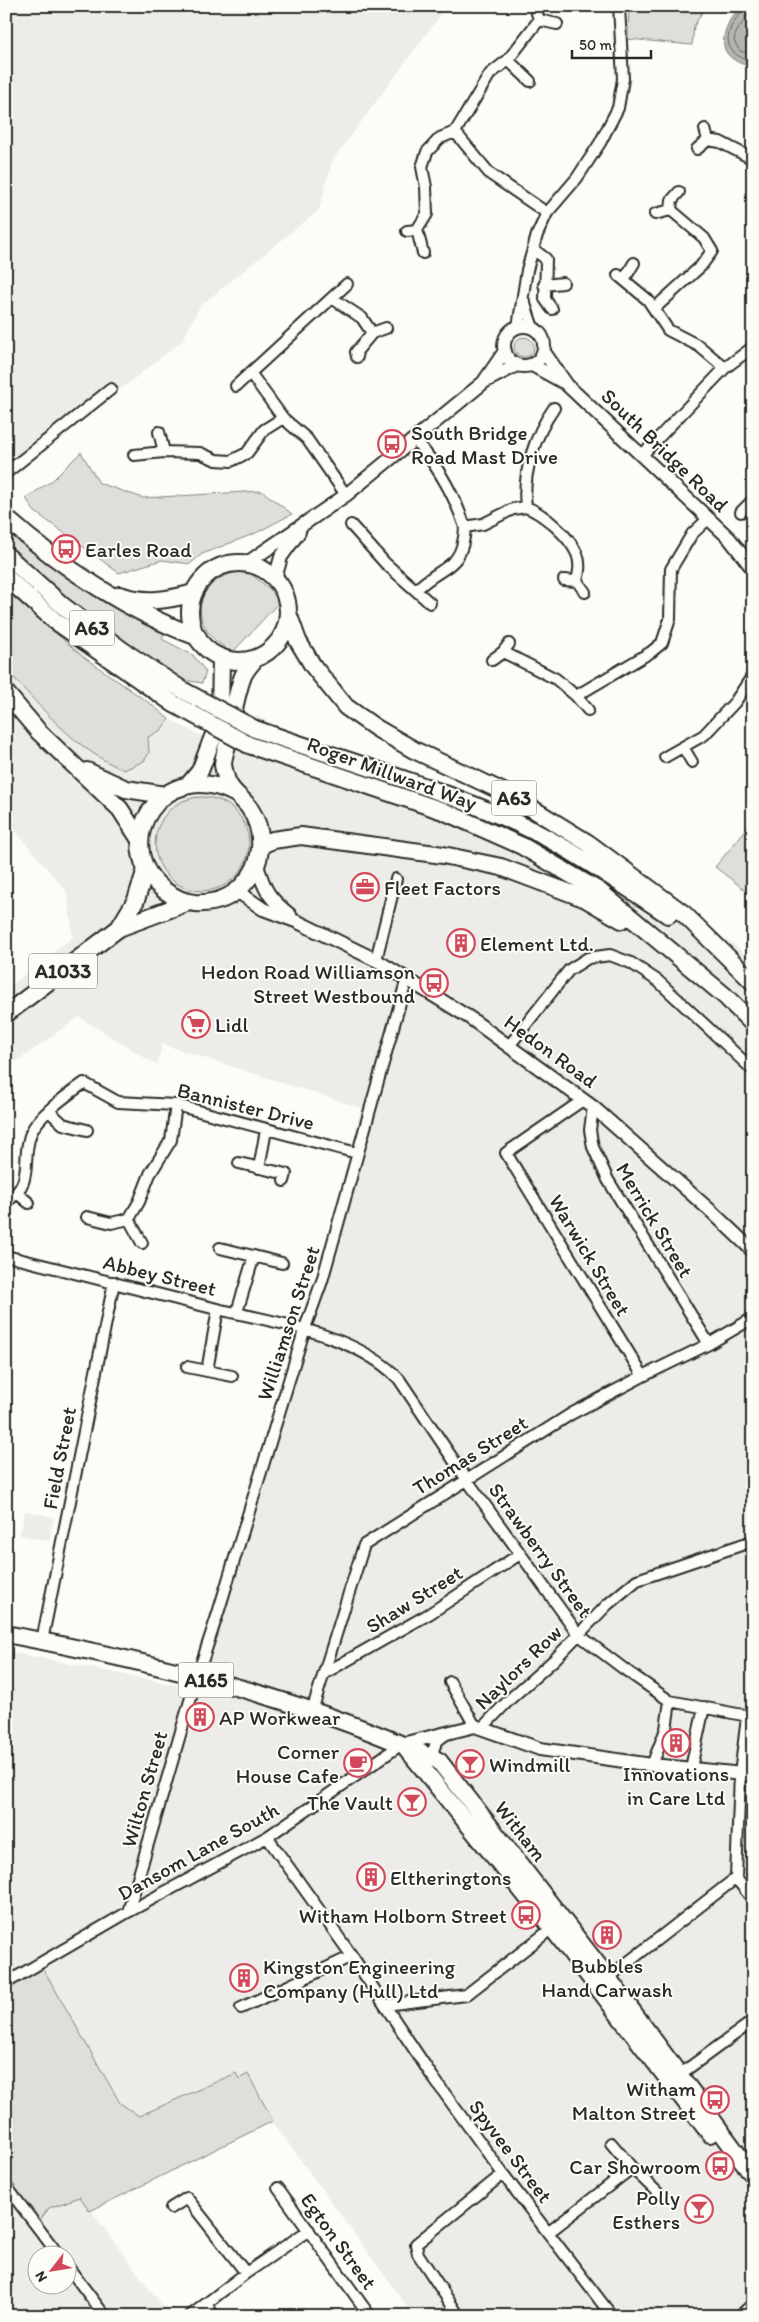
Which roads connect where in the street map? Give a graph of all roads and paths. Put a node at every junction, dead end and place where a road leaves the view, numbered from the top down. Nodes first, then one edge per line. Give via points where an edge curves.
1 (535, 6) edge
2 (618, 6) edge
3 (539, 20) junction
4 (557, 24) dead end
5 (508, 60) junction
6 (530, 81) dead end
7 (705, 129) dead end
8 (455, 132) junction
9 (708, 140) junction
10 (697, 149) dead end
11 (753, 159) edge
12 (679, 192) dead end
13 (671, 210) junction
14 (547, 214) junction
15 (655, 214) dead end
16 (533, 249) junction
17 (423, 253) dead end
18 (634, 263) dead end
19 (563, 283) dead end
20 (347, 284) dead end
21 (544, 285) junction
22 (332, 298) junction
23 (524, 300) junction
24 (655, 308) junction
25 (552, 309) dead end
26 (518, 327) junction
27 (386, 328) dead end
28 (533, 328) junction
29 (372, 333) junction
30 (753, 347) edge
31 (505, 351) junction
32 (544, 352) junction
33 (357, 357) dead end
34 (517, 365) junction
35 (532, 365) junction
36 (725, 368) junction
37 (250, 374) junction
38 (484, 382) junction
39 (567, 385) junction
40 (236, 386) dead end
41 (111, 389) dead end
42 (554, 408) dead end
43 (283, 418) junction
44 (159, 432) dead end
45 (415, 440) junction
46 (164, 452) junction
47 (643, 454) junction
48 (134, 455) dead end
49 (6, 473) edge
50 (346, 495) junction
51 (753, 500) edge
52 (526, 507) junction
53 (741, 512) dead end
54 (6, 518) edge
55 (708, 519) junction
56 (305, 524) junction
57 (351, 525) dead end
58 (466, 527) junction
59 (6, 555) edge
60 (247, 563) junction
61 (753, 569) edge
62 (6, 577) edge
63 (275, 579) junction
64 (564, 580) dead end
65 (577, 581) junction
66 (102, 588) junction
67 (416, 590) junction
68 (585, 592) dead end
69 (194, 593) junction
70 (430, 604) dead end
71 (288, 613) junction
72 (198, 637) junction
73 (221, 657) junction
74 (256, 658) junction
75 (492, 660) dead end
76 (753, 675) edge
77 (6, 692) edge
78 (576, 696) junction
79 (179, 698) junction
80 (588, 710) dead end
81 (684, 747) junction
82 (665, 757) dead end
83 (692, 762) dead end
84 (78, 767) junction
85 (190, 784) junction
86 (165, 794) junction
87 (236, 794) junction
88 (140, 840) junction
89 (261, 845) junction
90 (257, 865) junction
91 (146, 869) junction
92 (396, 879) dead end
93 (238, 891) junction
94 (189, 902) junction
95 (298, 922) junction
96 (120, 928) junction
97 (665, 945) junction
98 (376, 960) junction
99 (407, 978) junction
100 (753, 984) edge
101 (6, 1014) edge
102 (753, 1024) edge
103 (509, 1046) junction
104 (753, 1070) edge
105 (588, 1104) junction
106 (176, 1105) junction
107 (49, 1111) junction
108 (87, 1130) dead end
109 (266, 1130) junction
110 (357, 1154) junction
111 (239, 1163) dead end
112 (258, 1168) junction
113 (284, 1181) dead end
114 (18, 1194) junction
115 (6, 1202) edge
116 (29, 1203) dead end
117 (87, 1217) dead end
118 (129, 1218) junction
119 (142, 1243) dead end
120 (220, 1248) dead end
121 (753, 1251) edge
122 (6, 1256) edge
123 (254, 1256) junction
124 (282, 1263) dead end
125 (114, 1282) junction
126 (218, 1309) junction
127 (237, 1312) junction
128 (753, 1318) edge
129 (305, 1328) junction
130 (709, 1344) junction
131 (187, 1367) dead end
132 (208, 1371) junction
133 (232, 1376) dead end
134 (643, 1376) junction
135 (467, 1480) junction
136 (753, 1541) edge
137 (520, 1554) junction
138 (6, 1634) edge
139 (579, 1635) junction
140 (42, 1640) junction
141 (325, 1673) junction
142 (197, 1677) junction
143 (450, 1682) dead end
144 (670, 1701) junction
145 (704, 1707) junction
146 (312, 1711) junction
147 (750, 1717) edge
148 (479, 1726) junction
149 (455, 1730) junction
150 (402, 1744) junction
151 (439, 1761) junction
152 (652, 1764) junction
153 (691, 1768) junction
154 (746, 1775) edge
155 (267, 1837) junction
156 (736, 1878) junction
157 (753, 1900) edge
158 (128, 1912) junction
159 (557, 1924) junction
160 (352, 1956) junction
161 (602, 1982) junction
162 (6, 1983) edge
163 (385, 2005) junction
164 (241, 2008) dead end
165 (753, 2021) edge
166 (675, 2078) junction
167 (611, 2143) dead end
168 (632, 2168) junction
169 (503, 2174) junction
170 (753, 2175) edge
171 (6, 2186) edge
172 (278, 2188) dead end
173 (753, 2190) edge
174 (657, 2192) dead end
175 (171, 2208) dead end
176 (309, 2230) junction
177 (549, 2232) junction
178 (50, 2244) edge
179 (246, 2273) junction
180 (78, 2280) edge
181 (206, 2304) junction
182 (753, 2308) edge
183 (105, 2316) edge
184 (190, 2316) edge
185 (214, 2316) edge
186 (370, 2316) edge
187 (459, 2316) edge
188 (612, 2316) edge
189 (744, 2316) edge

1 - 3 street
2 - 14 street via 623,79 618,108 577,178
3 - 4 street
3 - 5 street
5 - 6 street
5 - 8 street via 490,74
7 - 9 street
8 - 14 street via 490,174
8 - 17 street via 440,138 427,152 422,167 427,214 412,230
9 - 10 street
9 - 11 street via 720,142
12 - 13 street via 672,200
13 - 15 street
13 - 24 street via 704,238 712,251 701,266
14 - 16 street
16 - 21 street via 546,259
16 - 23 street
18 - 24 street via 621,278
19 - 21 street
20 - 22 street
21 - 25 street via 544,299
22 - 29 street via 362,318
22 - 37 street
23 - 26 street
23 - 28 street
24 - 36 street via 668,330 699,346
26 - 28 street
26 - 31 street via 506,339
27 - 29 street
28 - 32 street via 544,341
29 - 33 street via 356,352
30 - 36 street
31 - 34 street
31 - 38 street
32 - 35 street
32 - 39 street, South Bridge Road
34 - 35 street
34 - 38 street
35 - 39 street, South Bridge Road
36 - 47 street
37 - 40 street
37 - 43 street
38 - 45 street
39 - 47 street, South Bridge Road
41 - 49 street
42 - 52 street via 540,427 531,458 524,490
43 - 46 street via 264,430 247,453 231,461 216,460 200,453
43 - 50 street via 307,439
44 - 46 street
45 - 50 street
45 - 58 street via 440,472
46 - 48 street
47 - 55 street, South Bridge Road
50 - 56 street
51 - 53 street
52 - 58 street via 513,509 484,524
52 - 65 street via 538,513 572,545 580,568
54 - 66 main road
55 - 61 street, South Bridge Road via 729,538
55 - 78 street via 692,534 671,569 670,619 662,643
56 - 60 street
56 - 63 street via 281,557
57 - 67 street
58 - 67 street via 463,547 453,564 431,576
59 - 79 main road, Roger Millward Way / A63 via 62,606
60 - 63 main road
60 - 69 main road via 231,563 215,569 202,579
62 - 79 main road, Roger Millward Way / A63 via 54,620
63 - 71 main road via 283,589
64 - 65 street
65 - 68 street
66 - 69 main road via 136,600 168,600
66 - 72 main road via 135,610
67 - 70 street
69 - 72 main road via 190,608
71 - 74 main road via 286,627 279,640
71 - 100 main road, A63 via 298,641 313,666 346,707 414,750 510,795 588,843 684,914
72 - 73 main road
73 - 74 main road
73 - 85 main road via 220,718 200,771
74 - 87 main road via 244,674 223,765 228,783
75 - 78 street via 506,648
76 - 81 street via 735,702 704,735
77 - 84 main road, A1033 via 39,732
78 - 80 street
79 - 97 main road, Roger Millward Way / A63, bridge via 249,745 443,811 522,846 599,891
79 - 100 main road, Roger Millward Way / A63, bridge via 255,729 520,825 596,867 687,927
81 - 82 street
81 - 83 street
84 - 86 main road, A1033 via 126,789
84 - 88 main road, A1033 via 120,809
85 - 86 main road, A1033
85 - 87 main road, A1033 via 222,786
86 - 88 main road, A1033 via 152,807
87 - 89 main road, A1033 via 250,808 258,826
88 - 91 main road, A1033
89 - 90 main road, A1033
89 - 97 main road, A63 via 301,836 443,855 501,867 586,899
90 - 93 main road, A1033
90 - 95 street, Hedon Road via 271,899
91 - 94 main road, A1033 via 172,896
91 - 96 main road, A1033 via 136,900
92 - 98 street
93 - 94 main road, A1033 via 223,900
93 - 95 street, Hedon Road via 263,910
94 - 96 main road, A1033
95 - 98 street, Hedon Road
96 - 101 main road, A1033
97 - 102 main road, Roger Millward Way / A63
98 - 99 street, Hedon Road
99 - 103 street, Hedon Road
99 - 110 street, Williamson Street
103 - 104 street via 569,970 588,958 610,955 631,963 658,981
103 - 105 street, Hedon Road
105 - 121 street, Hedon Road
105 - 130 street, Merrick Street via 593,1148 608,1180
105 - 134 street, Warwick Street via 506,1153
106 - 107 street, Bannister Drive via 118,1102 84,1083
106 - 109 street, Bannister Drive
106 - 118 street via 171,1140
107 - 108 street via 63,1124
107 - 114 street, Bannister Drive via 31,1133 23,1185
109 - 110 street, Bannister Drive
109 - 112 street
110 - 129 street, Williamson Street via 325,1272
111 - 112 street
112 - 113 street via 286,1174
114 - 115 street
114 - 116 street
117 - 118 street via 111,1223
118 - 119 street
120 - 123 street
122 - 125 street, Abbey Street
123 - 124 street
123 - 127 street
125 - 126 street, Abbey Street
125 - 140 street, Field Street
126 - 127 street, Abbey Street
126 - 132 street
127 - 129 street, Abbey Street
128 - 130 street, Thomas Street
129 - 135 street, Strawberry Street via 365,1352 388,1366
129 - 142 street, Williamson Street
130 - 134 street, Thomas Street
131 - 132 street
132 - 133 street
134 - 135 street, Thomas Street via 571,1414
135 - 137 street, Strawberry Street
135 - 141 street, Thomas Street via 364,1545 352,1575
136 - 139 street, Naylors Row via 637,1580
137 - 139 street, Strawberry Street
137 - 141 street, Shaw Street via 429,1614
138 - 140 main road, A165
139 - 144 street, Strawberry Street
139 - 148 street, Naylors Row
140 - 142 main road, A165
141 - 146 street, Thomas Street
142 - 146 main road, A165
142 - 158 street, Wilton Street
143 - 148 street
144 - 145 street
144 - 152 street via 666,1729
145 - 147 street
145 - 153 street
146 - 150 main road, A165
147 - 154 street
148 - 149 street
148 - 152 street via 540,1749
149 - 150 street
149 - 151 street via 437,1740 433,1752
150 - 151 main road, Witham / A165
150 - 155 street, Dansom Lane South
150 - 159 main road, Witham / A165
151 - 159 main road, Witham / A165
152 - 153 street
153 - 154 street
154 - 156 street
155 - 158 street, Dansom Lane South
155 - 160 street, Spyvee Street
156 - 157 street
156 - 161 street
158 - 162 street, Dansom Lane South
159 - 161 main road, Witham / A165
159 - 163 street via 466,1995
160 - 163 street, Spyvee Street
160 - 164 street
161 - 166 main road, Witham / A165
163 - 169 street, Spyvee Street
165 - 166 street
166 - 170 main road, Witham / A165
166 - 173 main road, Witham / A165
167 - 168 street
168 - 174 street
168 - 177 street
169 - 177 street, Spyvee Street
169 - 187 street via 416,2244 418,2254
171 - 178 street
172 - 176 street, Egton Street
175 - 179 street via 187,2198
176 - 179 street
176 - 186 street, Egton Street
177 - 188 street, Spyvee Street
179 - 181 street
180 - 183 street
181 - 184 street
181 - 185 street
182 - 189 main road

